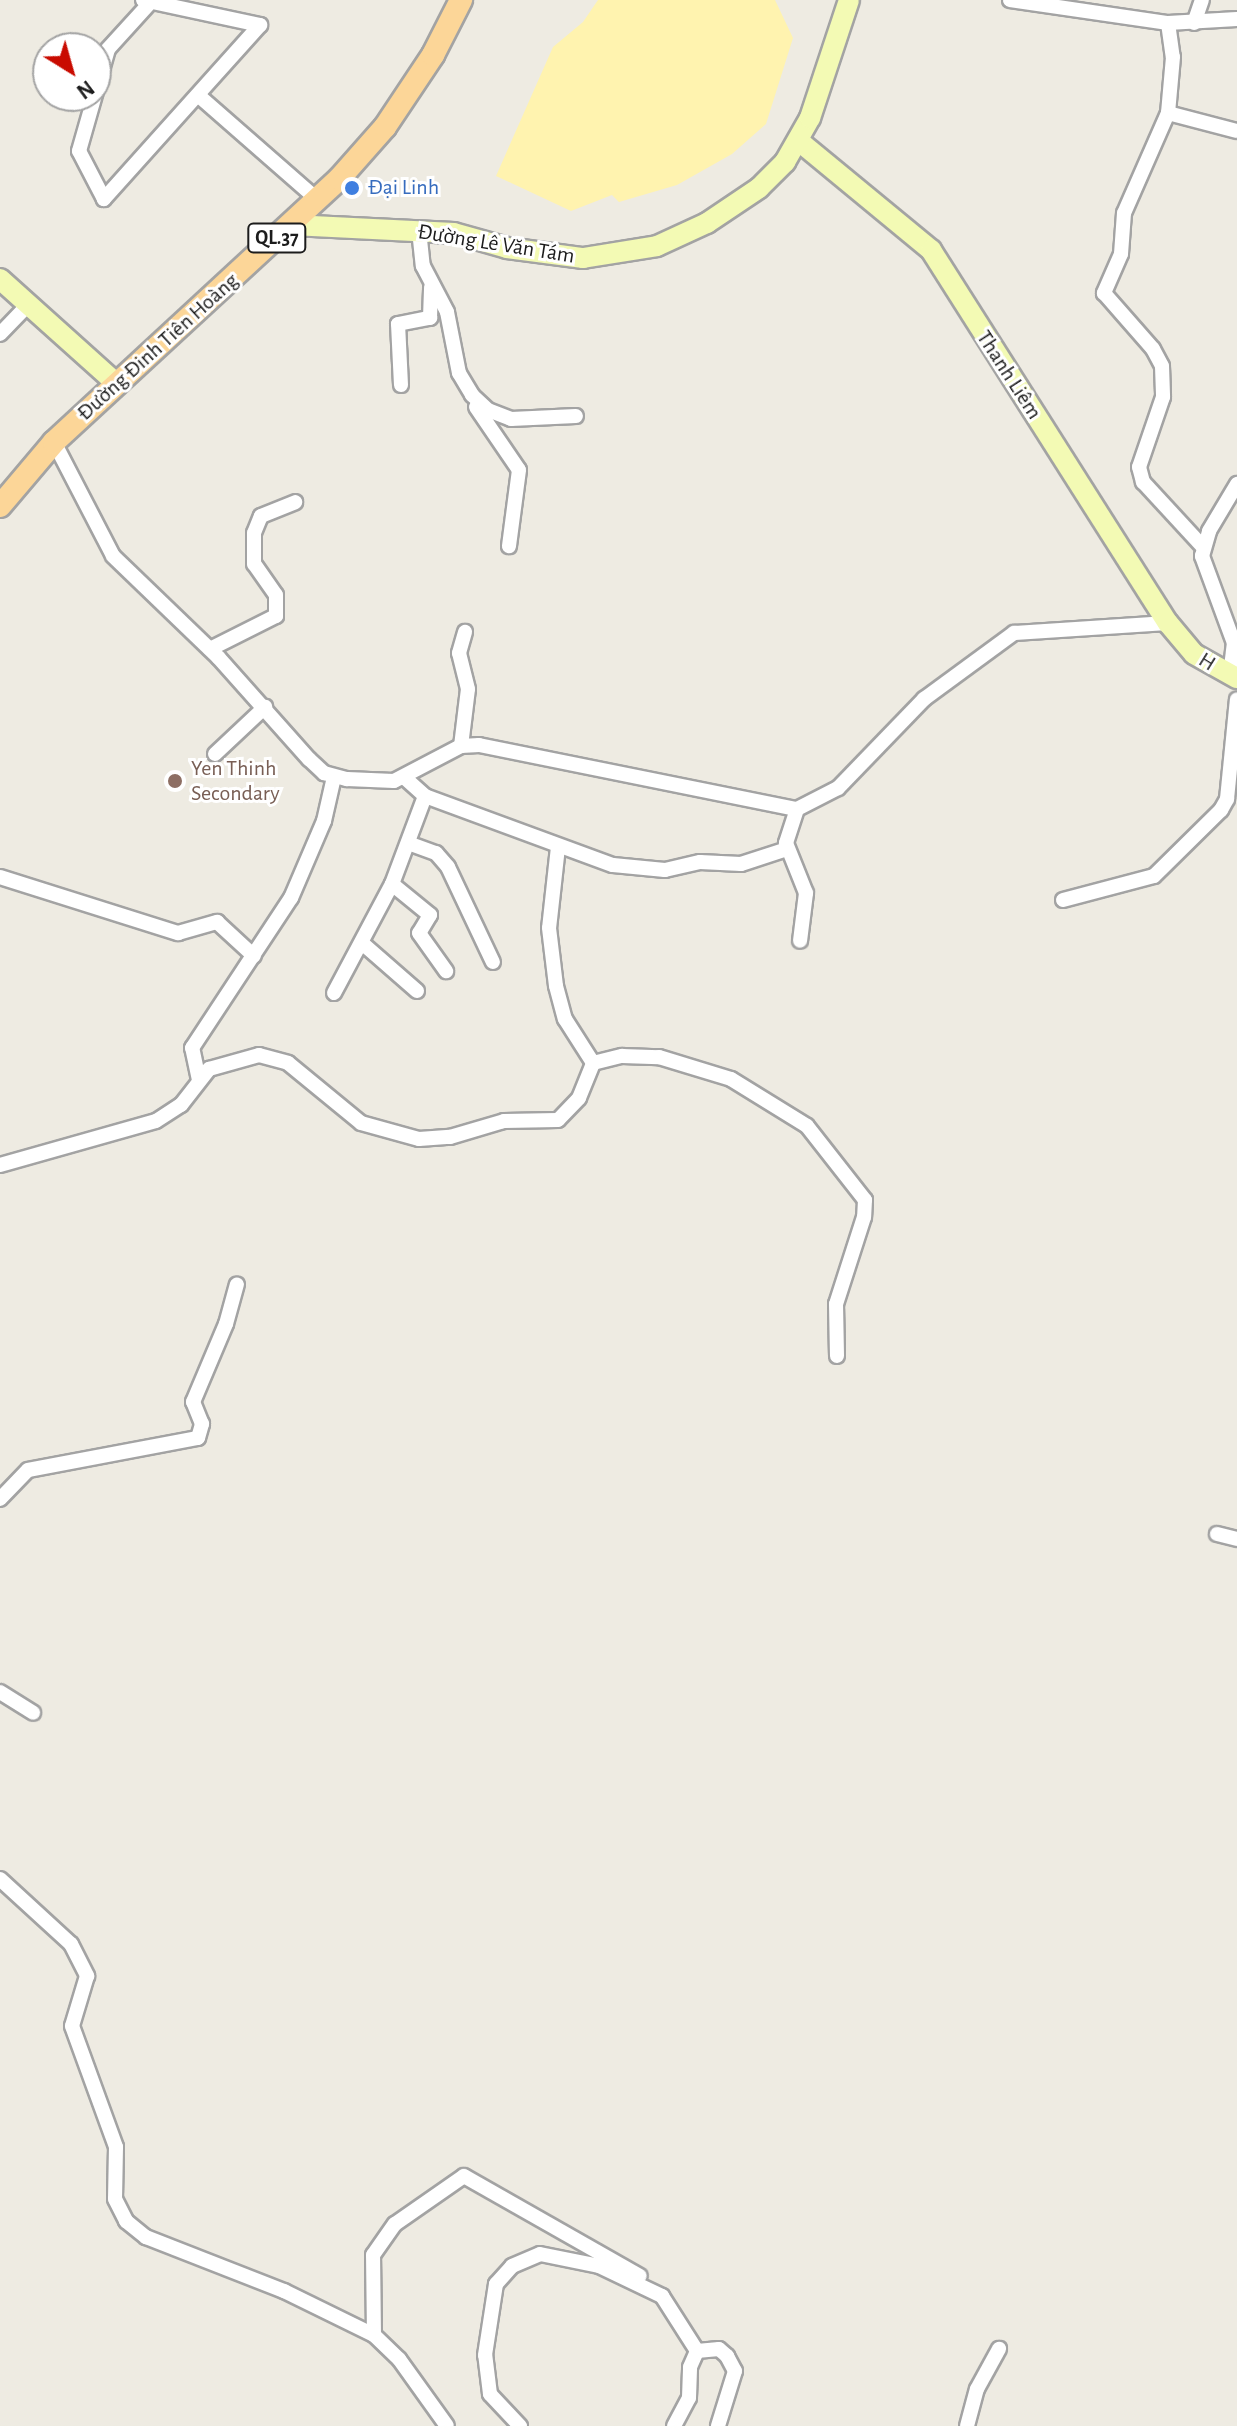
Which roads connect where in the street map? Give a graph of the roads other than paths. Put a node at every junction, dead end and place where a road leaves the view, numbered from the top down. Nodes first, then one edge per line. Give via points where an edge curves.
1 (461, 0) edge
2 (849, 0) edge
3 (1010, 0) edge
4 (1202, 0) edge
5 (146, 3) edge
6 (1237, 19) edge
7 (1168, 23) junction
8 (1194, 23) junction
9 (199, 96) junction
10 (1168, 113) junction
11 (1237, 131) edge
12 (800, 142) junction
13 (318, 200) junction
14 (292, 225) junction
15 (419, 230) junction
16 (0, 279) edge
17 (430, 283) junction
18 (27, 306) junction
19 (0, 334) edge
20 (117, 384) junction
21 (401, 385) dead end
22 (472, 395) junction
23 (576, 416) dead end
24 (54, 442) junction
25 (1237, 484) edge
26 (295, 502) dead end
27 (0, 506) edge
28 (509, 546) dead end
29 (1203, 547) junction
30 (1168, 623) junction
31 (465, 632) dead end
32 (1181, 640) joint
33 (210, 649) junction
34 (1234, 677) edge
35 (1237, 699) edge
36 (265, 707) junction
37 (461, 746) junction
38 (215, 754) dead end
39 (334, 777) junction
40 (405, 778) junction
41 (425, 796) junction
42 (797, 809) junction
43 (408, 843) junction
44 (558, 847) junction
45 (787, 849) junction
46 (0, 877) edge
47 (392, 884) junction
48 (1063, 900) dead end
49 (800, 941) dead end
50 (362, 943) junction
51 (254, 956) junction
52 (493, 962) dead end
53 (446, 971) dead end
54 (417, 991) dead end
55 (334, 993) dead end
56 (593, 1063) junction
57 (199, 1080) junction
58 (0, 1165) edge
59 (237, 1284) dead end
60 (837, 1356) dead end
61 (0, 1499) edge
62 (1217, 1534) dead end
63 (1237, 1539) edge
64 (0, 1692) edge
65 (33, 1713) dead end
66 (0, 1879) edge
67 (666, 2301) junction
68 (374, 2335) junction
69 (999, 2349) dead end
70 (697, 2351) junction
71 (447, 2426) edge
72 (520, 2426) edge
73 (674, 2426) edge
74 (718, 2426) edge
75 (967, 2426) edge

1 - 13 main road, Đường Đinh Tiên Hoàng / QL.37 via 433,55 385,127
2 - 12 street, Đường Lê Văn Tám
3 - 7 street
4 - 8 street
5 - 9 street via 260,25
5 - 9 street via 108,49 79,151 104,199
6 - 8 street
7 - 8 street
7 - 10 street via 1173,57
9 - 13 street
10 - 11 street
10 - 29 street via 1124,213 1121,254 1104,293 1162,366 1163,397 1139,467 1143,482
12 - 15 street, Đường Lê Văn Tám via 759,188 707,223 657,246 583,258
12 - 30 street, Thanh Liêm via 931,250
13 - 14 main road, Đường Đinh Tiên Hoàng / QL.37
14 - 15 street, Đường Lê Văn Tám
14 - 20 main road, Đường Đinh Tiên Hoàng / QL.37
15 - 17 street
16 - 18 street
17 - 21 street via 430,318 398,324
17 - 22 street via 447,312 459,373
18 - 19 street
18 - 20 street
20 - 24 main road, Đường Đinh Tiên Hoàng / QL.37
22 - 23 street via 488,410 511,419
22 - 28 street via 519,470
24 - 27 main road, Đường Đinh Tiên Hoàng / QL.37
24 - 33 street via 113,556
25 - 29 street
26 - 33 street via 261,516 254,533 254,564 276,595 276,616
29 - 34 street via 1206,574 1234,643
30 - 32 street, Thanh Liêm
30 - 42 street via 1014,633 924,699 838,788
31 - 37 street via 459,653 468,689
32 - 34 street, H via 1208,665
33 - 36 street
35 - 48 street via 1227,799 1221,810 1154,876
36 - 38 street
36 - 39 street via 309,759
37 - 40 street
37 - 42 street via 479,745
39 - 40 street via 384,782
39 - 51 street via 324,821 295,888
40 - 41 street
41 - 43 street
41 - 44 street
42 - 45 street
43 - 47 street
43 - 52 street via 436,853 448,867
44 - 45 street via 588,860 644,870 700,862 741,864
44 - 56 street via 549,928 556,986 565,1019
45 - 49 street via 806,893
46 - 51 street via 178,933 217,922
47 - 50 street
47 - 53 street via 430,915 419,936
50 - 54 street
50 - 55 street
51 - 57 street via 192,1048
56 - 57 street via 579,1098 558,1120 504,1121 440,1139 406,1137 361,1123 318,1084 272,1057 220,1064
56 - 60 street via 639,1055 700,1067 750,1089 821,1138 866,1203 836,1304
57 - 58 street via 181,1105 156,1121
59 - 61 street via 193,1402 202,1424 198,1438 28,1470
62 - 63 street
64 - 65 street
66 - 68 street via 71,1944 87,1976 72,2026 116,2147 115,2199 126,2221 146,2237 284,2291
67 - 68 street via 634,2272 464,2176 395,2224 373,2255
67 - 70 street
67 - 72 street via 611,2271 561,2255 540,2254 512,2266 496,2284 486,2376 490,2394
68 - 71 street via 399,2359
69 - 75 street via 977,2389
70 - 73 street via 690,2367 689,2398
70 - 74 street via 719,2349 735,2371

